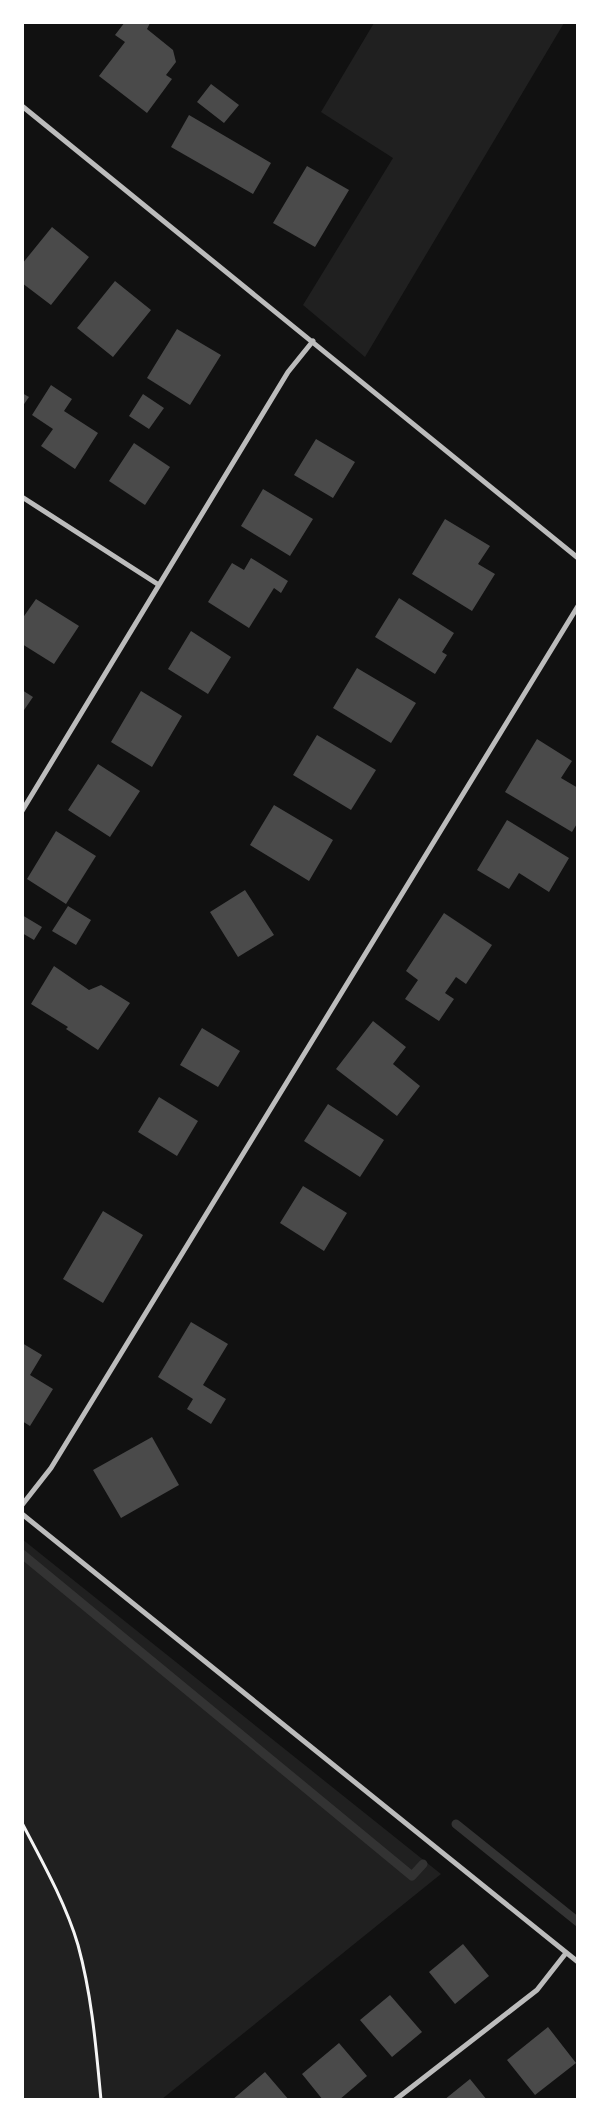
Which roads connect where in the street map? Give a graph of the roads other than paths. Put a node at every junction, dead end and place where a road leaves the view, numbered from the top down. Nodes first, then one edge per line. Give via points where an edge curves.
1 (22, 106) edge
2 (313, 341) junction
3 (22, 497) edge
4 (578, 558) edge
5 (159, 585) junction
6 (578, 606) edge
7 (22, 811) edge
8 (22, 1505) edge
9 (22, 1514) edge
10 (566, 1953) junction
11 (578, 1962) edge
12 (395, 2100) edge

1 - 2 street
2 - 4 street
2 - 5 street via 288,372
3 - 5 street
5 - 7 street
6 - 8 street via 51,1468
9 - 10 street
10 - 11 street
10 - 12 street via 537,1990

